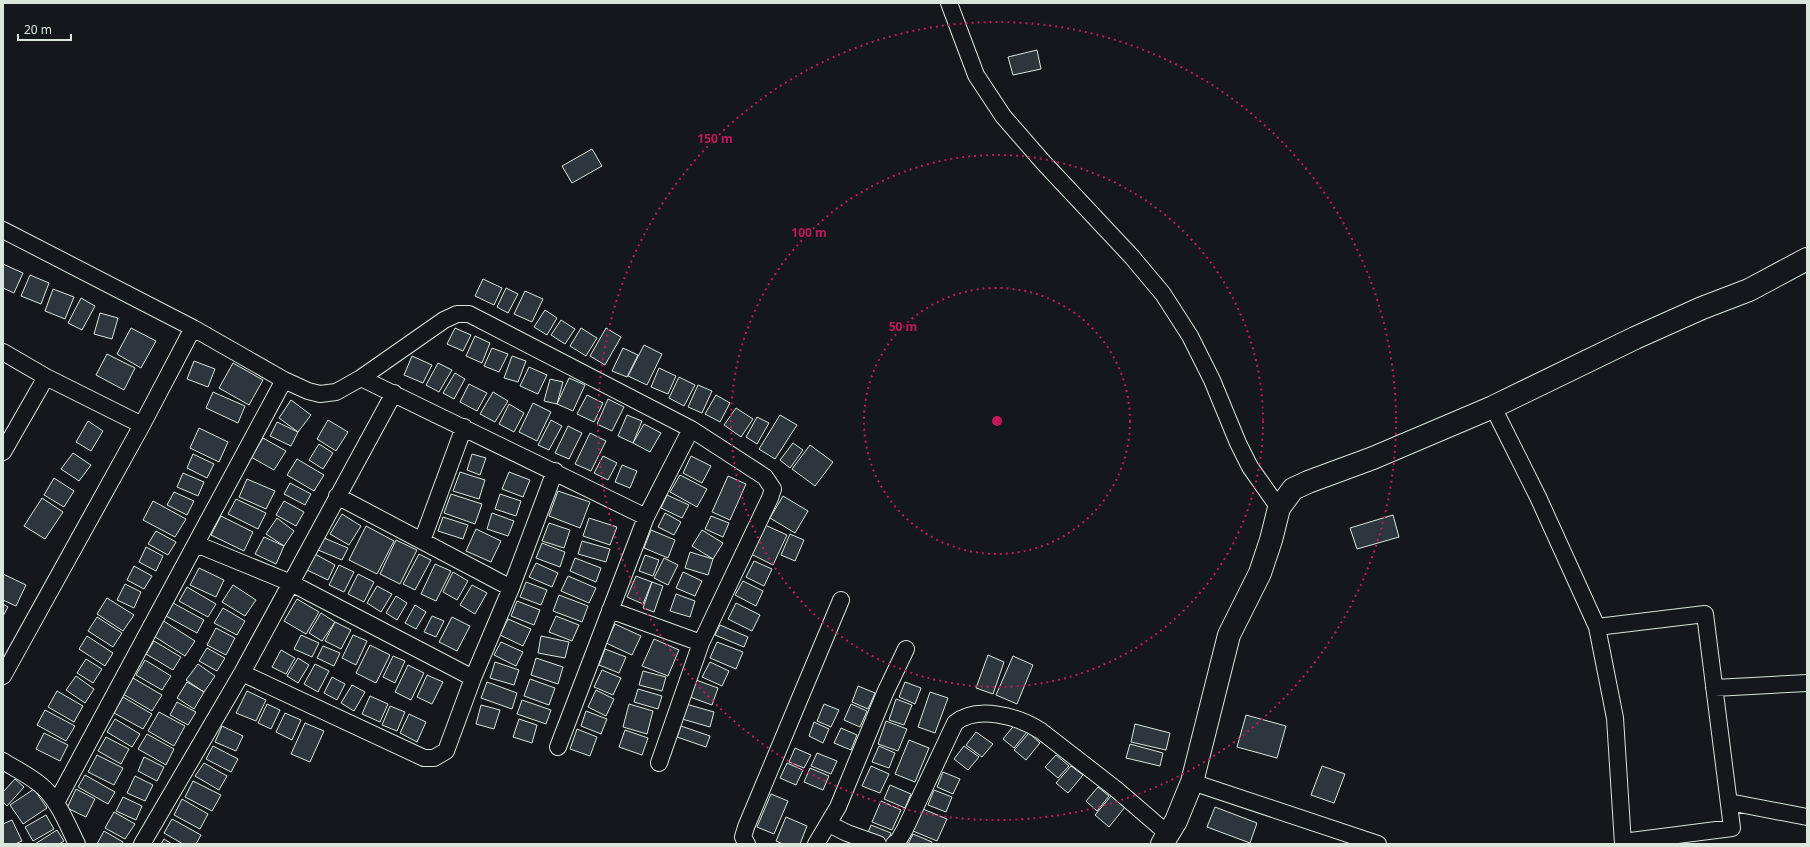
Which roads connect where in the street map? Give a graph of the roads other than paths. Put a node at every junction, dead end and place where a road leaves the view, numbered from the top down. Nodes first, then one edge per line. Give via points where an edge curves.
1 (949, 3) edge
2 (3, 230) edge
3 (1807, 259) edge
4 (193, 328) junction
5 (3, 352) edge
6 (46, 377) junction
7 (361, 378) junction
8 (284, 380) junction
9 (394, 394) junction
10 (1493, 407) junction
11 (142, 425) junction
12 (464, 427) junction
13 (691, 429) junction
14 (3, 452) edge
15 (555, 471) junction
16 (337, 496) junction
17 (1279, 508) junction
18 (646, 517) junction
19 (422, 540) junction
20 (196, 544) junction
21 (291, 583) junction
22 (511, 588) junction
23 (841, 600) dead end
24 (610, 610) junction
25 (1597, 627) junction
26 (701, 643) junction
27 (906, 649) dead end
28 (242, 673) junction
29 (3, 676) edge
30 (473, 678) junction
31 (1807, 683) edge
32 (1714, 688) junction
33 (558, 747) dead end
34 (3, 761) edge
35 (659, 763) dead end
36 (1192, 782) junction
37 (1729, 802) junction
38 (56, 803) junction
39 (1807, 817) edge
40 (829, 824) junction
41 (1165, 839) edge
42 (1355, 841) edge
43 (1623, 843) edge
44 (77, 844) edge
45 (142, 844) edge
46 (747, 844) edge
47 (816, 844) edge
48 (878, 844) edge
49 (894, 844) edge
50 (1378, 844) edge

1 - 17 street via 976,75 1003,116 1163,294 1190,336 1247,461
2 - 4 street
3 - 10 street via 1749,290 1635,338
4 - 8 street
4 - 11 street
5 - 6 street
6 - 11 street
6 - 14 street
7 - 8 street via 336,392 320,394
7 - 9 street
7 - 13 street via 444,320 457,314 469,314
8 - 20 street
9 - 12 street
9 - 16 street
10 - 17 street via 1293,489
10 - 25 street via 1538,496
11 - 29 street
12 - 15 street
12 - 19 street
13 - 18 street
13 - 26 street via 765,477 773,489
15 - 18 street
15 - 22 street
16 - 19 street
16 - 21 street
17 - 36 street via 1260,574 1229,635
18 - 24 street
19 - 22 street
20 - 21 street
20 - 38 street
21 - 28 street
21 - 30 street
22 - 30 street
23 - 46 street via 746,827 743,837
24 - 26 street
24 - 33 street
25 - 32 street via 1705,614
25 - 43 street via 1615,718
26 - 35 street
27 - 40 street
28 - 30 street via 424,758 434,758 446,751
28 - 45 street
31 - 32 street
32 - 37 street
34 - 38 street via 40,784
36 - 41 street
36 - 42 street
37 - 39 street
37 - 43 street via 1732,828
38 - 44 street
40 - 47 street
40 - 48 street
41 - 49 street via 1117,790 1041,731 1029,723 978,713 969,714 955,723 906,829
42 - 50 street

